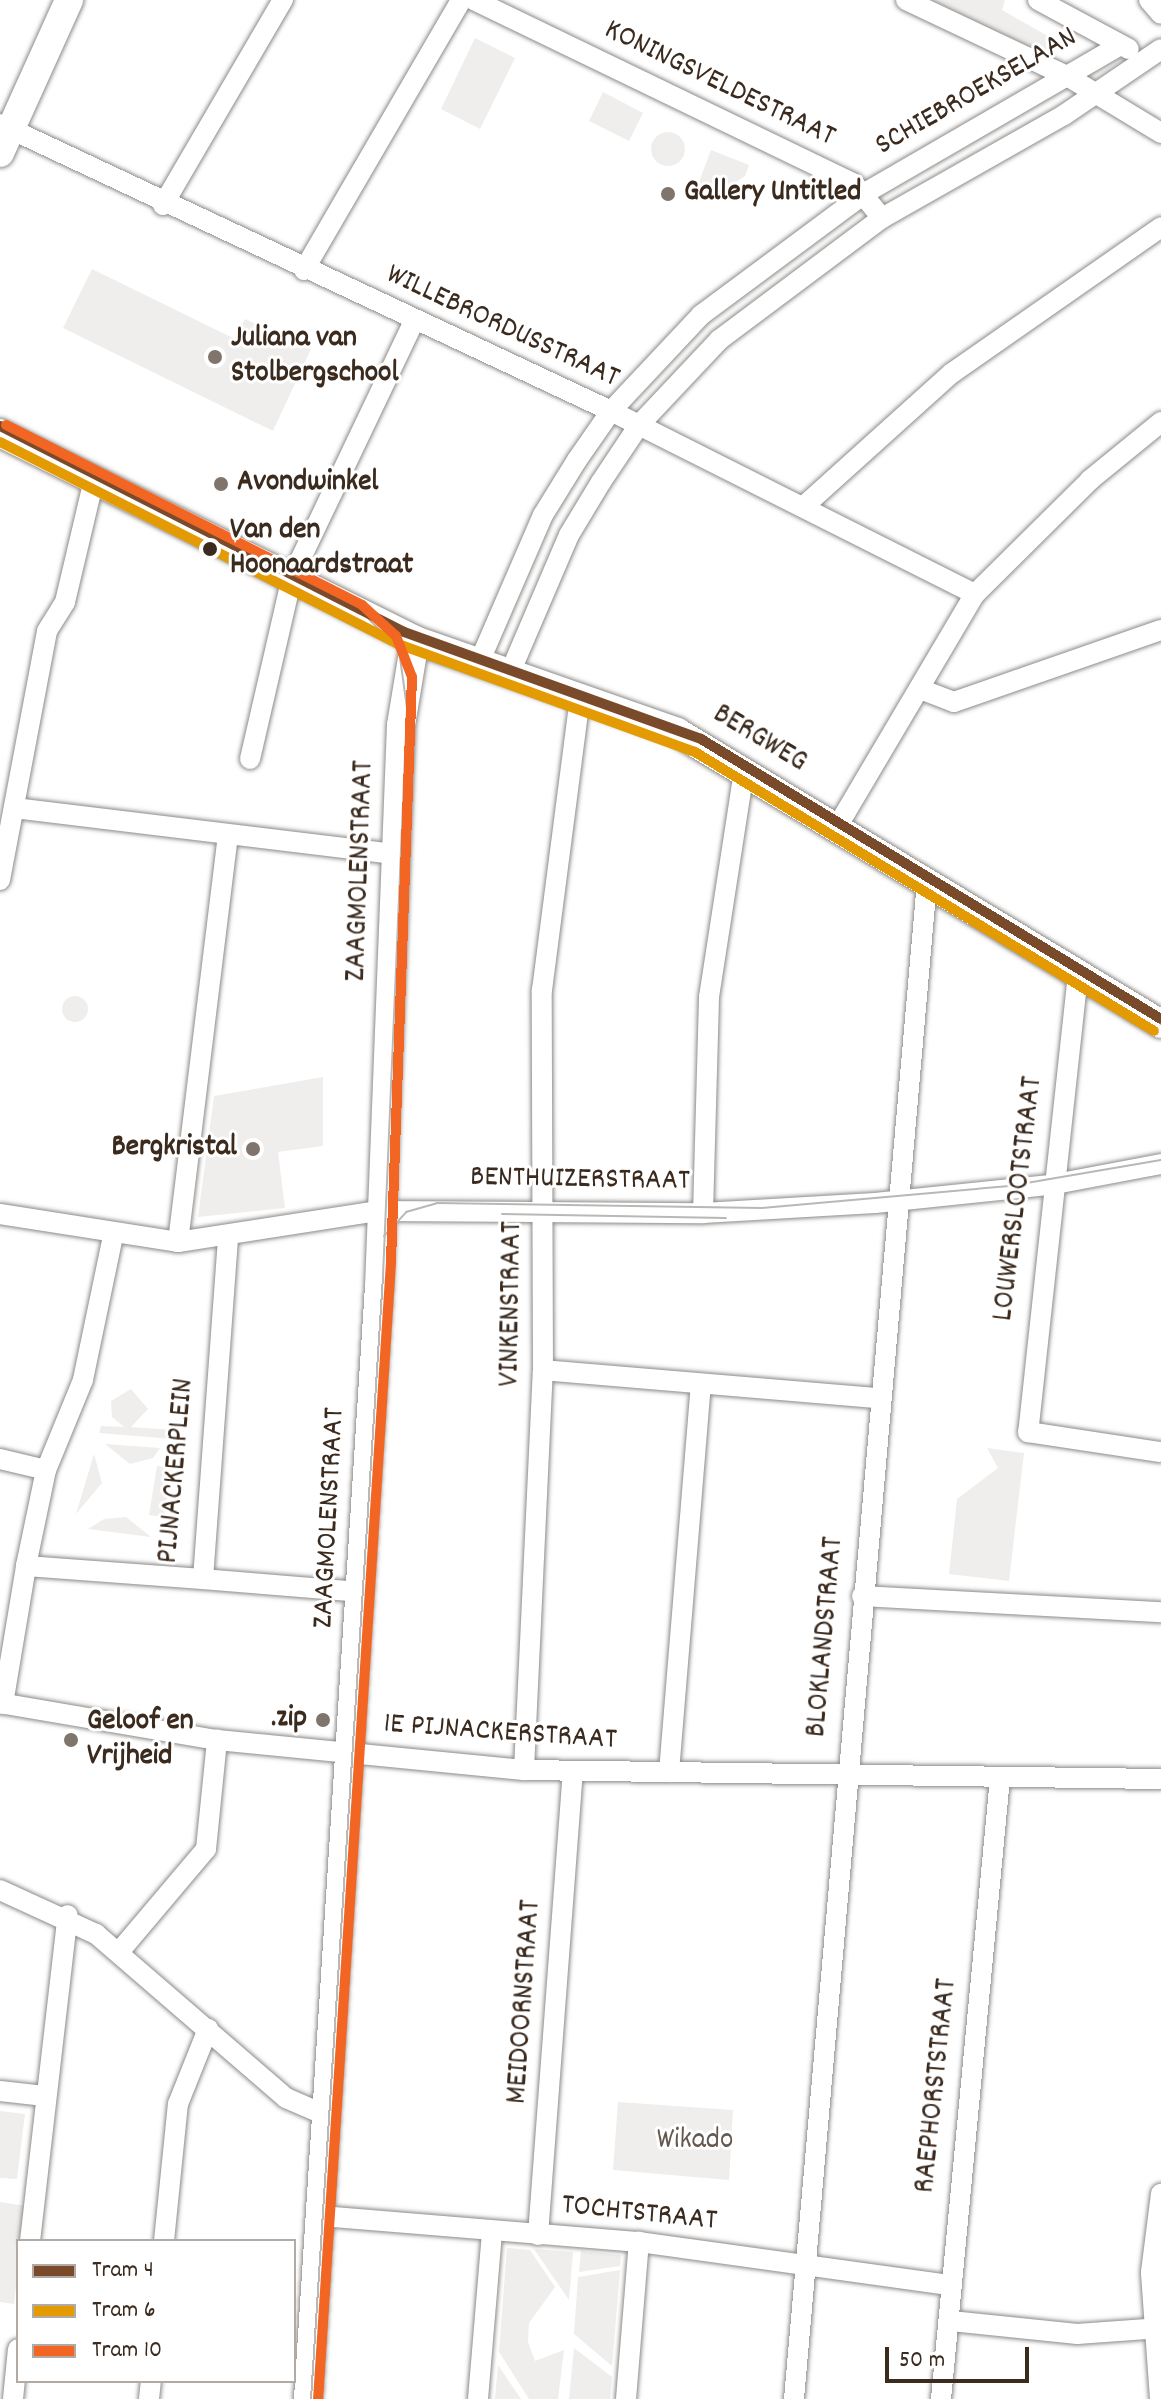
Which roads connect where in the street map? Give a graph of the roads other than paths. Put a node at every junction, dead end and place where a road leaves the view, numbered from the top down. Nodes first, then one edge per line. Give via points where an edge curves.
1 (69, 0) edge
2 (283, 0) edge
3 (461, 0) edge
4 (474, 0) edge
5 (906, 0) edge
6 (1038, 0) edge
7 (1149, 0) edge
8 (1161, 14) edge
9 (1120, 45) junction
10 (1157, 57) edge
11 (1067, 76) junction
12 (1099, 93) junction
13 (1161, 133) edge
14 (3, 136) edge
15 (865, 193) junction
16 (163, 205) junction
17 (882, 218) junction
18 (1161, 227) edge
19 (304, 270) junction
20 (414, 321) junction
21 (611, 411) junction
22 (1161, 422) edge
23 (639, 425) junction
24 (1, 434) edge
25 (93, 484) junction
26 (803, 507) junction
27 (291, 582) junction
28 (975, 594) junction
29 (1161, 630) edge
30 (415, 640) junction
31 (478, 665) junction
32 (509, 675) junction
33 (920, 689) junction
34 (580, 696) junction
35 (250, 759) dead end
36 (744, 770) junction
37 (14, 808) junction
38 (837, 827) junction
39 (228, 837) junction
40 (396, 854) junction
41 (0, 880) edge
42 (927, 881) junction
43 (1078, 974) junction
44 (1161, 1024) edge
45 (1161, 1164) edge
46 (1050, 1185) junction
47 (897, 1201) junction
48 (545, 1210) junction
49 (382, 1211) junction
50 (703, 1213) junction
51 (0, 1214) edge
52 (113, 1236) junction
53 (228, 1239) junction
54 (178, 1242) junction
55 (543, 1370) junction
56 (701, 1384) junction
57 (878, 1398) junction
58 (1161, 1452) edge
59 (0, 1459) edge
60 (46, 1470) junction
61 (26, 1566) junction
62 (203, 1579) junction
63 (361, 1592) junction
64 (862, 1596) junction
65 (1161, 1612) edge
66 (2, 1704) edge
67 (217, 1740) junction
68 (352, 1755) junction
69 (524, 1770) junction
70 (669, 1772) junction
71 (573, 1773) junction
72 (845, 1774) junction
73 (1000, 1778) junction
74 (1161, 1779) edge
75 (0, 1890) edge
76 (68, 1915) junction
77 (119, 1952) junction
78 (208, 2029) junction
79 (0, 2091) edge
80 (45, 2096) junction
81 (330, 2117) junction
82 (1161, 2194) edge
83 (322, 2216) junction
84 (492, 2233) junction
85 (538, 2235) junction
86 (30, 2239) edge
87 (164, 2239) edge
88 (639, 2242) junction
89 (806, 2264) junction
90 (948, 2285) junction
91 (951, 2321) junction
92 (1159, 2328) edge
93 (16, 2369) edge
94 (13, 2399) edge
95 (308, 2399) edge
96 (478, 2399) edge
97 (626, 2399) edge
98 (794, 2399) edge
99 (941, 2399) edge
100 (1160, 2399) edge

1 - 14 street
2 - 16 street
3 - 19 street
4 - 15 street, KONINGSVELDESTRAAT
5 - 11 street
6 - 9 street
7 - 8 street
9 - 10 street
9 - 11 street, SCHIEBROEKSELAAN
10 - 12 street, SCHIEBROEKSELAAN
11 - 12 street
11 - 15 street, SCHIEBROEKSELAAN
12 - 13 street
12 - 17 street, SCHIEBROEKSELAAN
14 - 16 street, WILLEBRORDUSSTRAAT
15 - 17 street, KONINGSVELDESTRAAT
15 - 21 street, SCHIEBROEKSELAAN via 701,315
16 - 19 street, WILLEBRORDUSSTRAAT
17 - 23 street, SCHIEBROEKSELAAN via 719,340
18 - 26 street via 952,373
19 - 20 street, WILLEBRORDUSSTRAAT
20 - 21 street, WILLEBRORDUSSTRAAT
20 - 27 street
21 - 23 street, WILLEBRORDUSSTRAAT
21 - 31 street, SCHIEBROEKSELAAN via 543,515
22 - 28 street via 1090,480
23 - 26 street, WILLEBRORDUSSTRAAT
23 - 32 street, SCHIEBROEKSELAAN via 569,535
24 - 25 street, BERGWEG
25 - 27 street, BERGWEG
25 - 37 street via 65,602 47,631
26 - 28 street, WILLEBRORDUSSTRAAT
27 - 30 street, BERGWEG
27 - 35 street
28 - 33 street
29 - 33 street via 954,702
30 - 31 street, BERGWEG
30 - 40 street, ZAAGMOLENSTRAAT via 404,685
31 - 32 street, BERGWEG
32 - 34 street, BERGWEG
33 - 38 street
34 - 36 street, BERGWEG via 677,732
34 - 48 street, VINKENSTRAAT via 542,990
36 - 38 street, BERGWEG
36 - 50 street via 709,997
37 - 39 street
37 - 41 street
38 - 42 street, BERGWEG
39 - 40 street
39 - 54 street
40 - 49 street, ZAAGMOLENSTRAAT
42 - 43 street, BERGWEG
42 - 47 street, BLOKLANDSTRAAT
43 - 44 street, BERGWEG
43 - 46 street, LOUWERSLOOTSTRAAT
45 - 46 street, BENTHUIZERSTRAAT
46 - 47 street, BENTHUIZERSTRAAT
46 - 58 street, LOUWERSLOOTSTRAAT via 1028,1432
47 - 50 street, BENTHUIZERSTRAAT
47 - 57 street, BLOKLANDSTRAAT
48 - 49 street, BENTHUIZERSTRAAT
48 - 50 street, BENTHUIZERSTRAAT
48 - 55 street, VINKENSTRAAT
49 - 53 street, BENTHUIZERSTRAAT
49 - 63 street, ZAAGMOLENSTRAAT
51 - 52 street, BENTHUIZERSTRAAT
52 - 54 street, BENTHUIZERSTRAAT
52 - 60 street via 83,1380
53 - 54 street, BENTHUIZERSTRAAT
53 - 62 street, PIJNACKERPLEIN
55 - 56 street
55 - 69 street, VINKENSTRAAT
56 - 57 street
56 - 70 street
57 - 64 street, BLOKLANDSTRAAT
59 - 60 street
60 - 61 street
61 - 62 street, PIJNACKERPLEIN
61 - 66 street
62 - 63 street
63 - 68 street, ZAAGMOLENSTRAAT
64 - 65 street
64 - 72 street, BLOKLANDSTRAAT
66 - 67 street, 1E PIJNACKERSTRAAT
67 - 68 street, 1E PIJNACKERSTRAAT
67 - 77 street via 206,1849
68 - 69 street, 1E PIJNACKERSTRAAT
68 - 81 street, ZAAGMOLENSTRAAT
69 - 71 street, 1E PIJNACKERSTRAAT
70 - 71 street, 1E PIJNACKERSTRAAT
70 - 72 street, 1E PIJNACKERSTRAAT
71 - 85 street, MEIDOORNSTRAAT
72 - 73 street, 1E PIJNACKERSTRAAT
72 - 89 street, BLOKLANDSTRAAT
73 - 74 street, 1E PIJNACKERSTRAAT
73 - 90 street, RAEPHORSTSTRAAT
75 - 76 street
76 - 77 street
76 - 80 street
77 - 78 street
78 - 81 street via 286,2098
78 - 87 street via 178,2104
79 - 80 street
80 - 86 street
81 - 83 street, ZAAGMOLENSTRAAT
82 - 92 street via 1151,2272
83 - 84 street, TOCHTSTRAAT
83 - 95 street, ZAAGMOLENSTRAAT
84 - 85 street, TOCHTSTRAAT
84 - 96 street
85 - 88 street, TOCHTSTRAAT
88 - 89 street, TOCHTSTRAAT
88 - 97 street
89 - 90 street, TOCHTSTRAAT
89 - 98 street, BLOKLANDSTRAAT
90 - 91 street, RAEPHORSTSTRAAT
91 - 92 street via 1077,2334
91 - 99 street, RAEPHORSTSTRAAT
92 - 100 street
93 - 94 street

